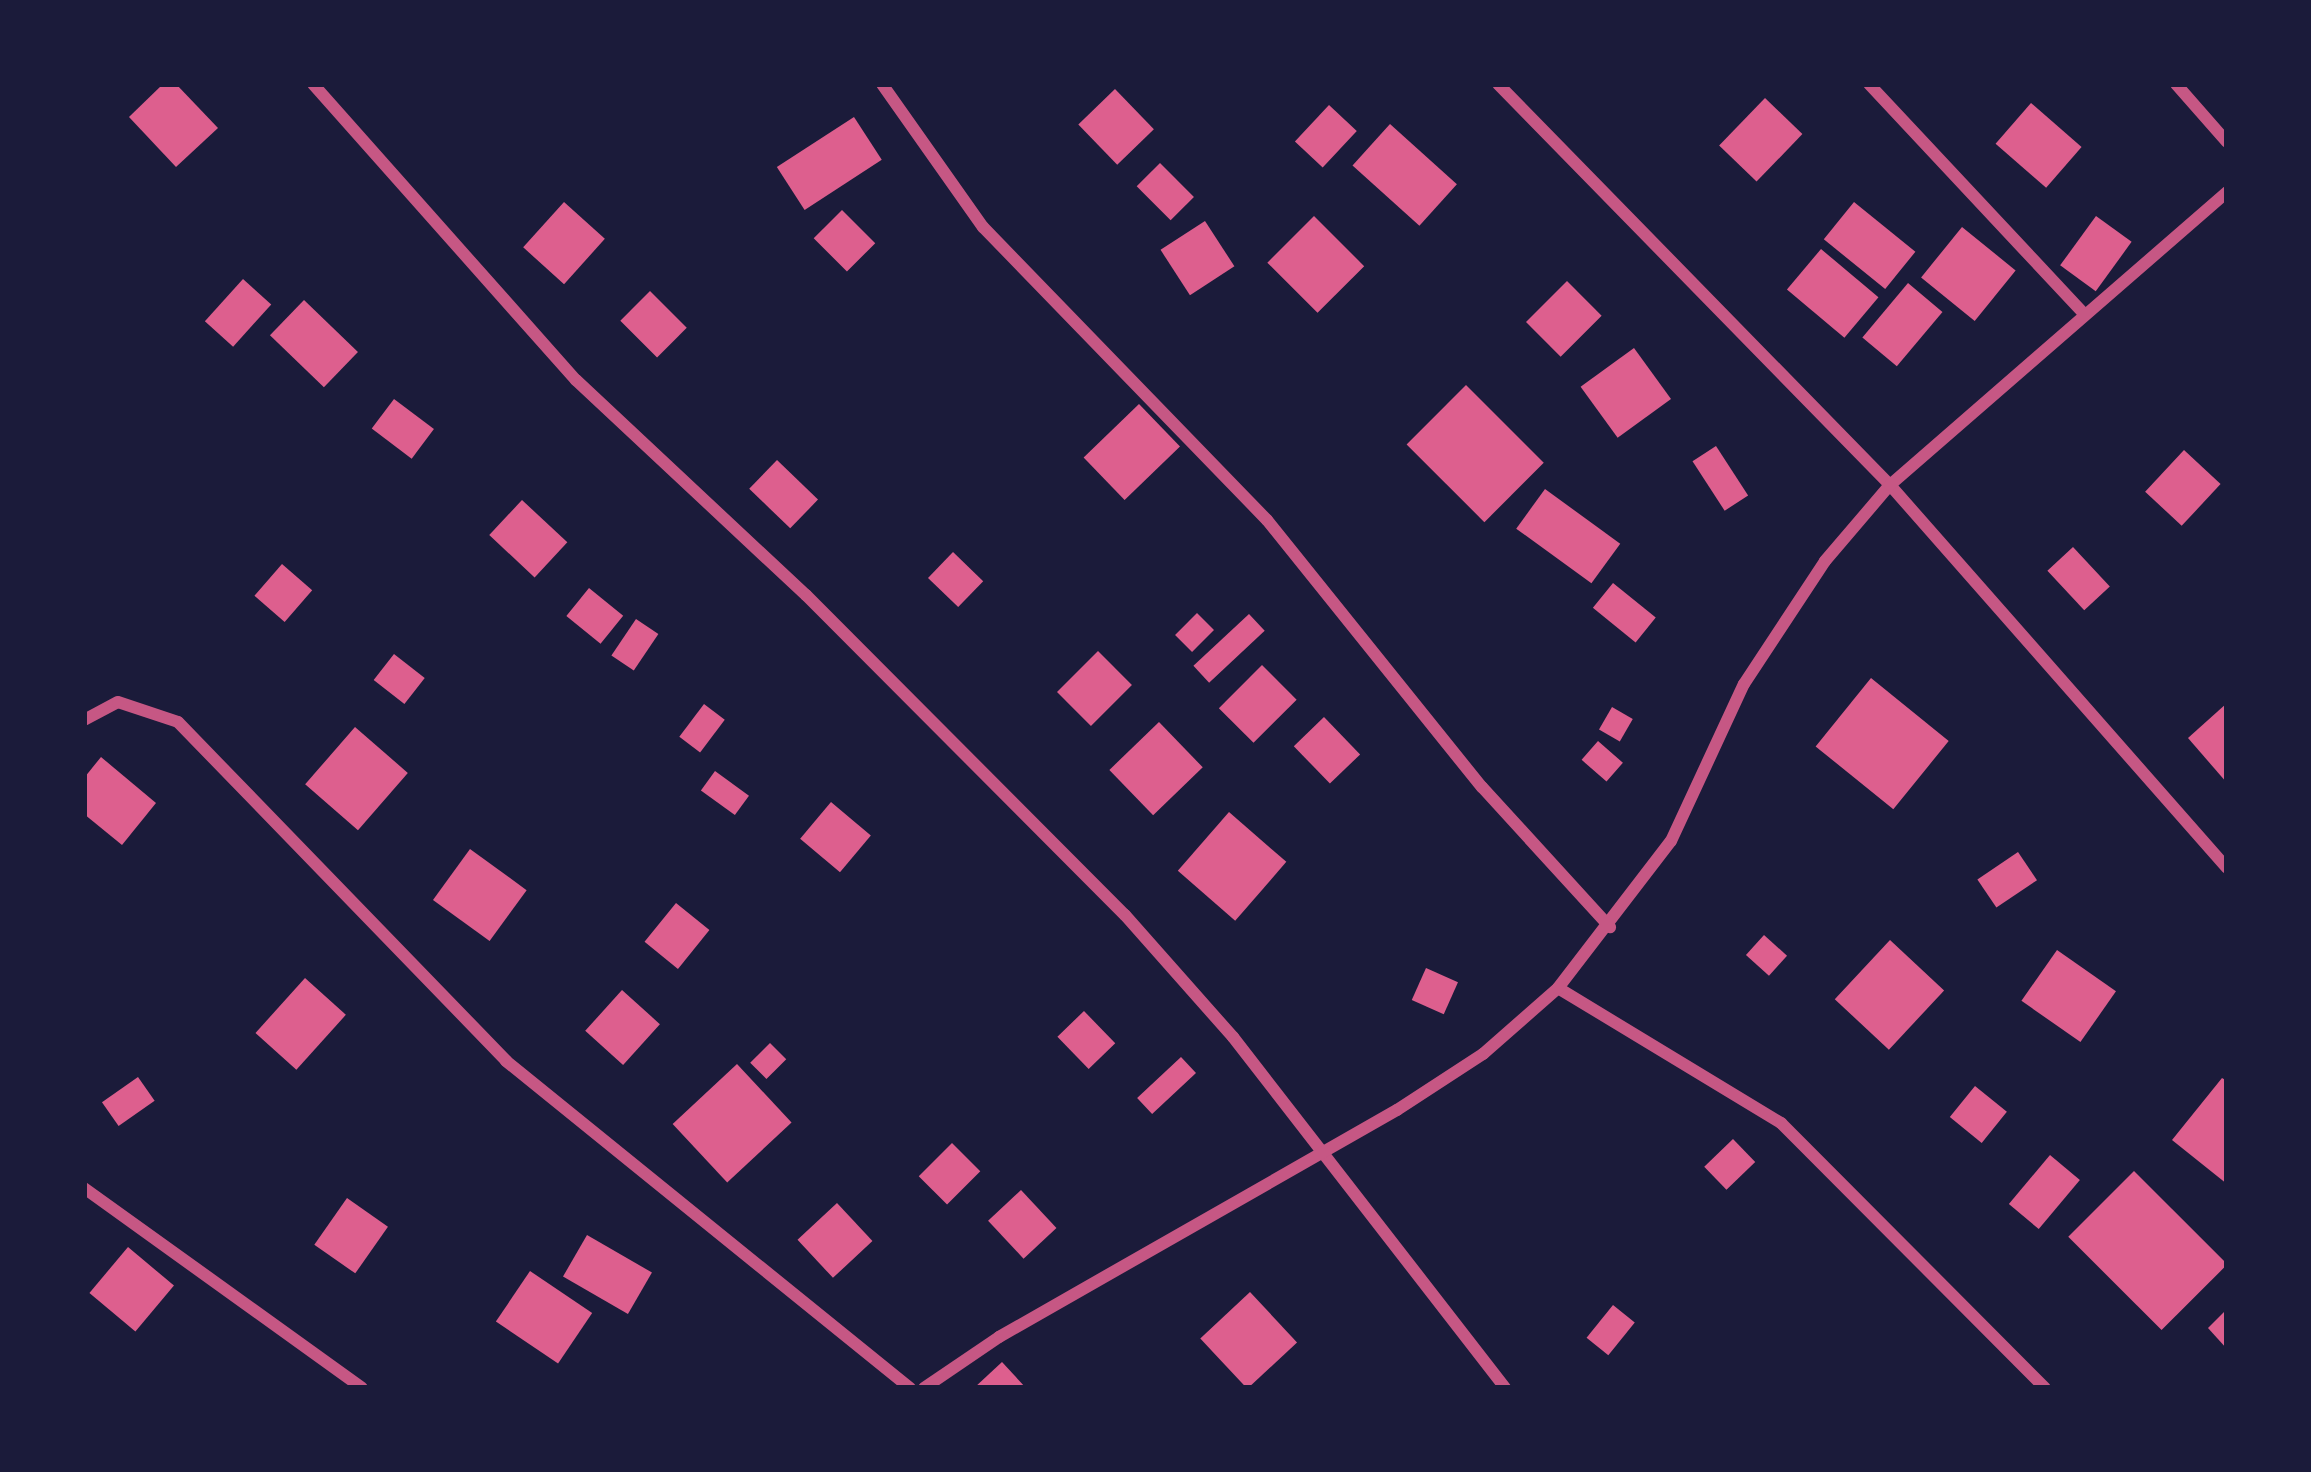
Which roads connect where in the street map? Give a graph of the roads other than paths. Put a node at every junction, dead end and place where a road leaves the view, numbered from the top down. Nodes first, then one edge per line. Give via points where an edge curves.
1 (313, 84) edge
2 (882, 84) edge
3 (1498, 84) edge
4 (1869, 84) edge
5 (2176, 84) edge
6 (2227, 142) edge
7 (2227, 191) edge
8 (2085, 315) junction
9 (1890, 485) junction
10 (84, 720) edge
11 (2227, 868) edge
12 (1610, 926) junction
13 (1558, 988) junction
14 (1322, 1152) junction
15 (84, 1188) edge
16 (362, 1388) edge
17 (910, 1388) edge
18 (924, 1388) edge
19 (1505, 1388) edge
20 (2045, 1388) edge

1 - 14 street via 575,380 806,595 1125,915
2 - 12 street via 983,227 1267,520 1482,788
3 - 9 street
4 - 8 street
5 - 6 street
7 - 8 street
8 - 9 street
9 - 11 street
9 - 12 street via 1825,562 1744,684 1671,841
10 - 17 street via 118,702 178,722 506,1061
12 - 13 street
13 - 14 street via 1484,1054
13 - 20 street via 1781,1123
14 - 18 street
14 - 19 street
15 - 16 street

